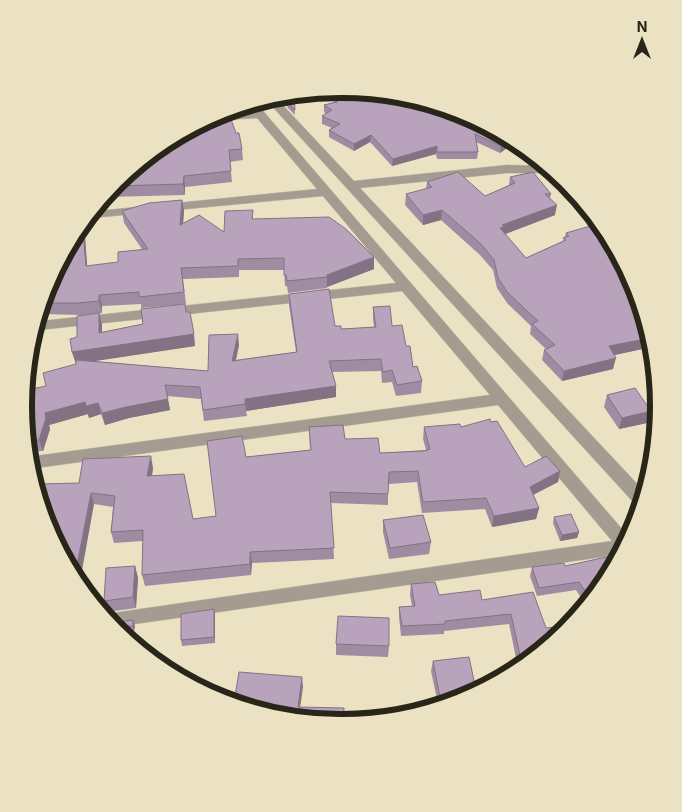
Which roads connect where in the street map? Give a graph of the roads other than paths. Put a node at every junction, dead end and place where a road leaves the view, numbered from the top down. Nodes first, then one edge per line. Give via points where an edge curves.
1 (276, 104) edge
2 (257, 110) edge
3 (539, 170) edge
4 (352, 186) junction
5 (327, 192) junction
6 (99, 215) edge
7 (406, 286) junction
8 (43, 326) edge
9 (501, 399) junction
10 (37, 462) edge
11 (636, 494) edge
12 (620, 538) edge
13 (615, 548) edge
14 (118, 619) edge

1 - 4 street
2 - 5 street
3 - 4 street via 507,169
4 - 11 street
5 - 6 street
5 - 7 street
7 - 8 street
7 - 9 street
9 - 10 street
9 - 12 street
13 - 14 street

